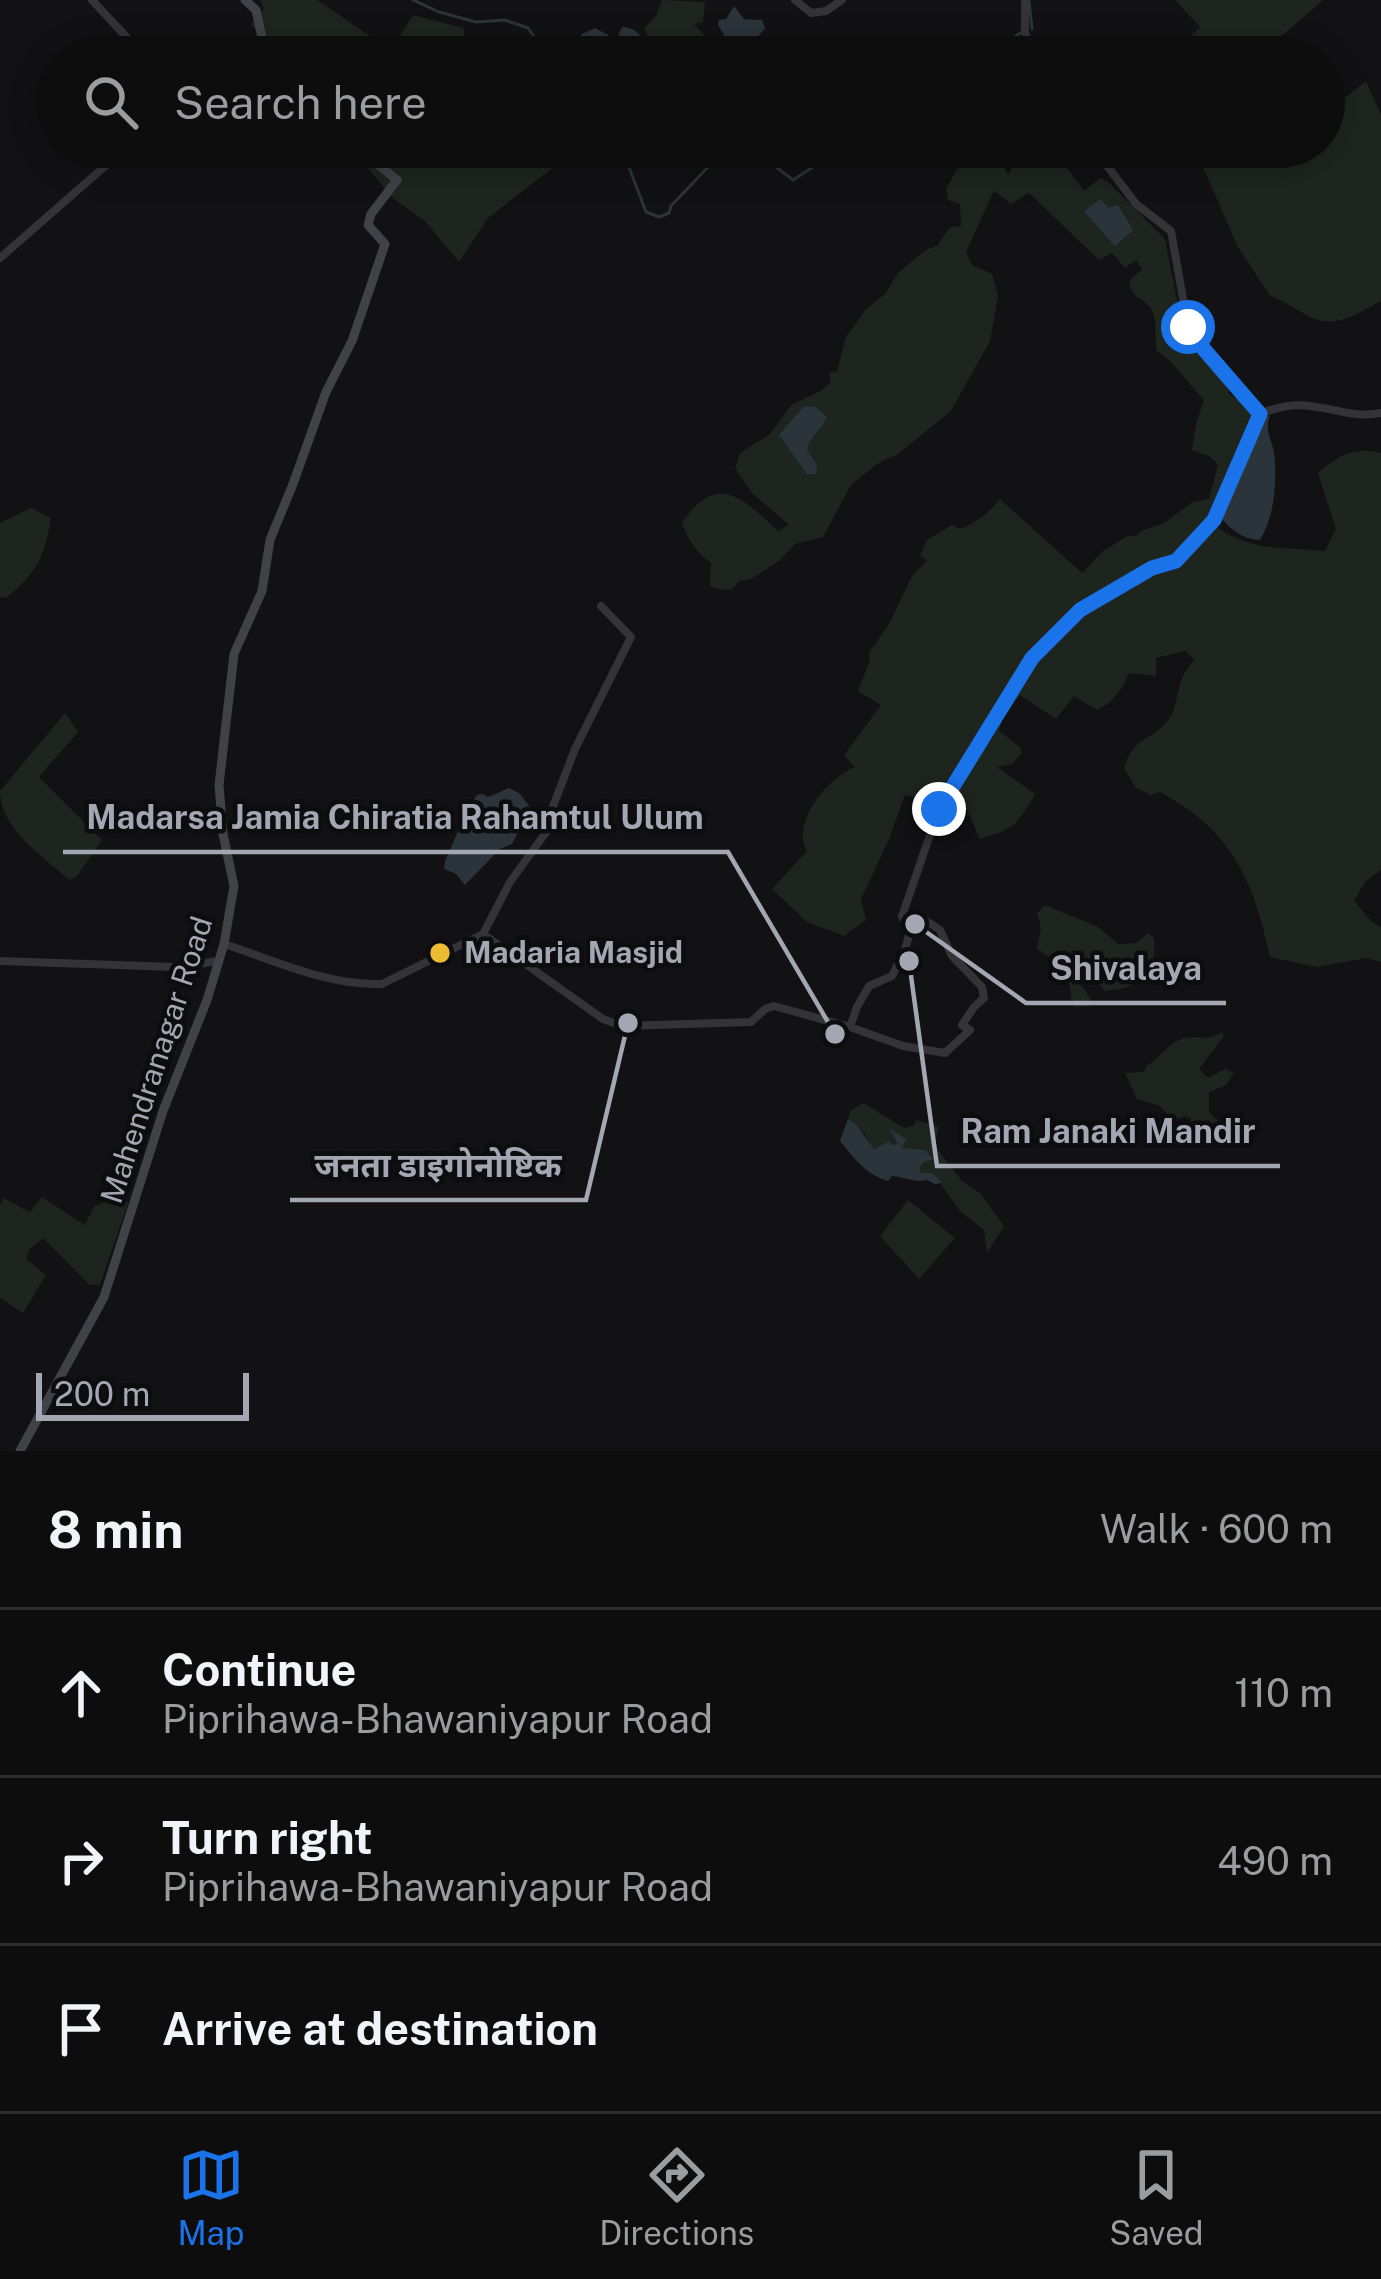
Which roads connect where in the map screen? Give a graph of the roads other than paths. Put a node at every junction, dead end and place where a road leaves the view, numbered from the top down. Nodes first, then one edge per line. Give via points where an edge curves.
1 (92, 0) edge
2 (245, 0) edge
3 (795, 0) edge
4 (842, 0) edge
5 (1025, 0) edge
6 (125, 36) edge
7 (262, 36) edge
8 (1026, 36) edge
9 (103, 168) edge
10 (382, 168) edge
11 (1109, 168) edge
12 (0, 258) edge
13 (1381, 413) edge
14 (1260, 414) junction
15 (601, 606) dead end
16 (902, 916) junction
17 (483, 934) junction
18 (224, 944) junction
19 (219, 961) junction
20 (0, 962) edge
21 (850, 1027) junction
22 (20, 1451) edge

1 - 6 street
2 - 7 street
3 - 4 street via 811,13
5 - 8 street
9 - 12 street
10 - 18 street, Mahendranagar Road via 397,180 368,225 385,244 234,654 219,785 234,886
11 - 14 street via 1136,204 1171,231 1188,327
13 - 14 street via 1301,403
14 - 16 street via 1202,534 1176,561 1080,610 1032,658 939,809
15 - 17 street via 631,637 575,749 547,831
16 - 21 street via 910,931 905,950 892,976 869,986
16 - 21 street via 940,930 982,987 984,998 962,1025 970,1030 945,1053
17 - 18 street via 382,984 332,979
17 - 21 street via 622,1026 751,1022 774,1006
18 - 19 street, Mahendranagar Road
19 - 20 street
19 - 22 street, Mahendranagar Road via 104,1297

